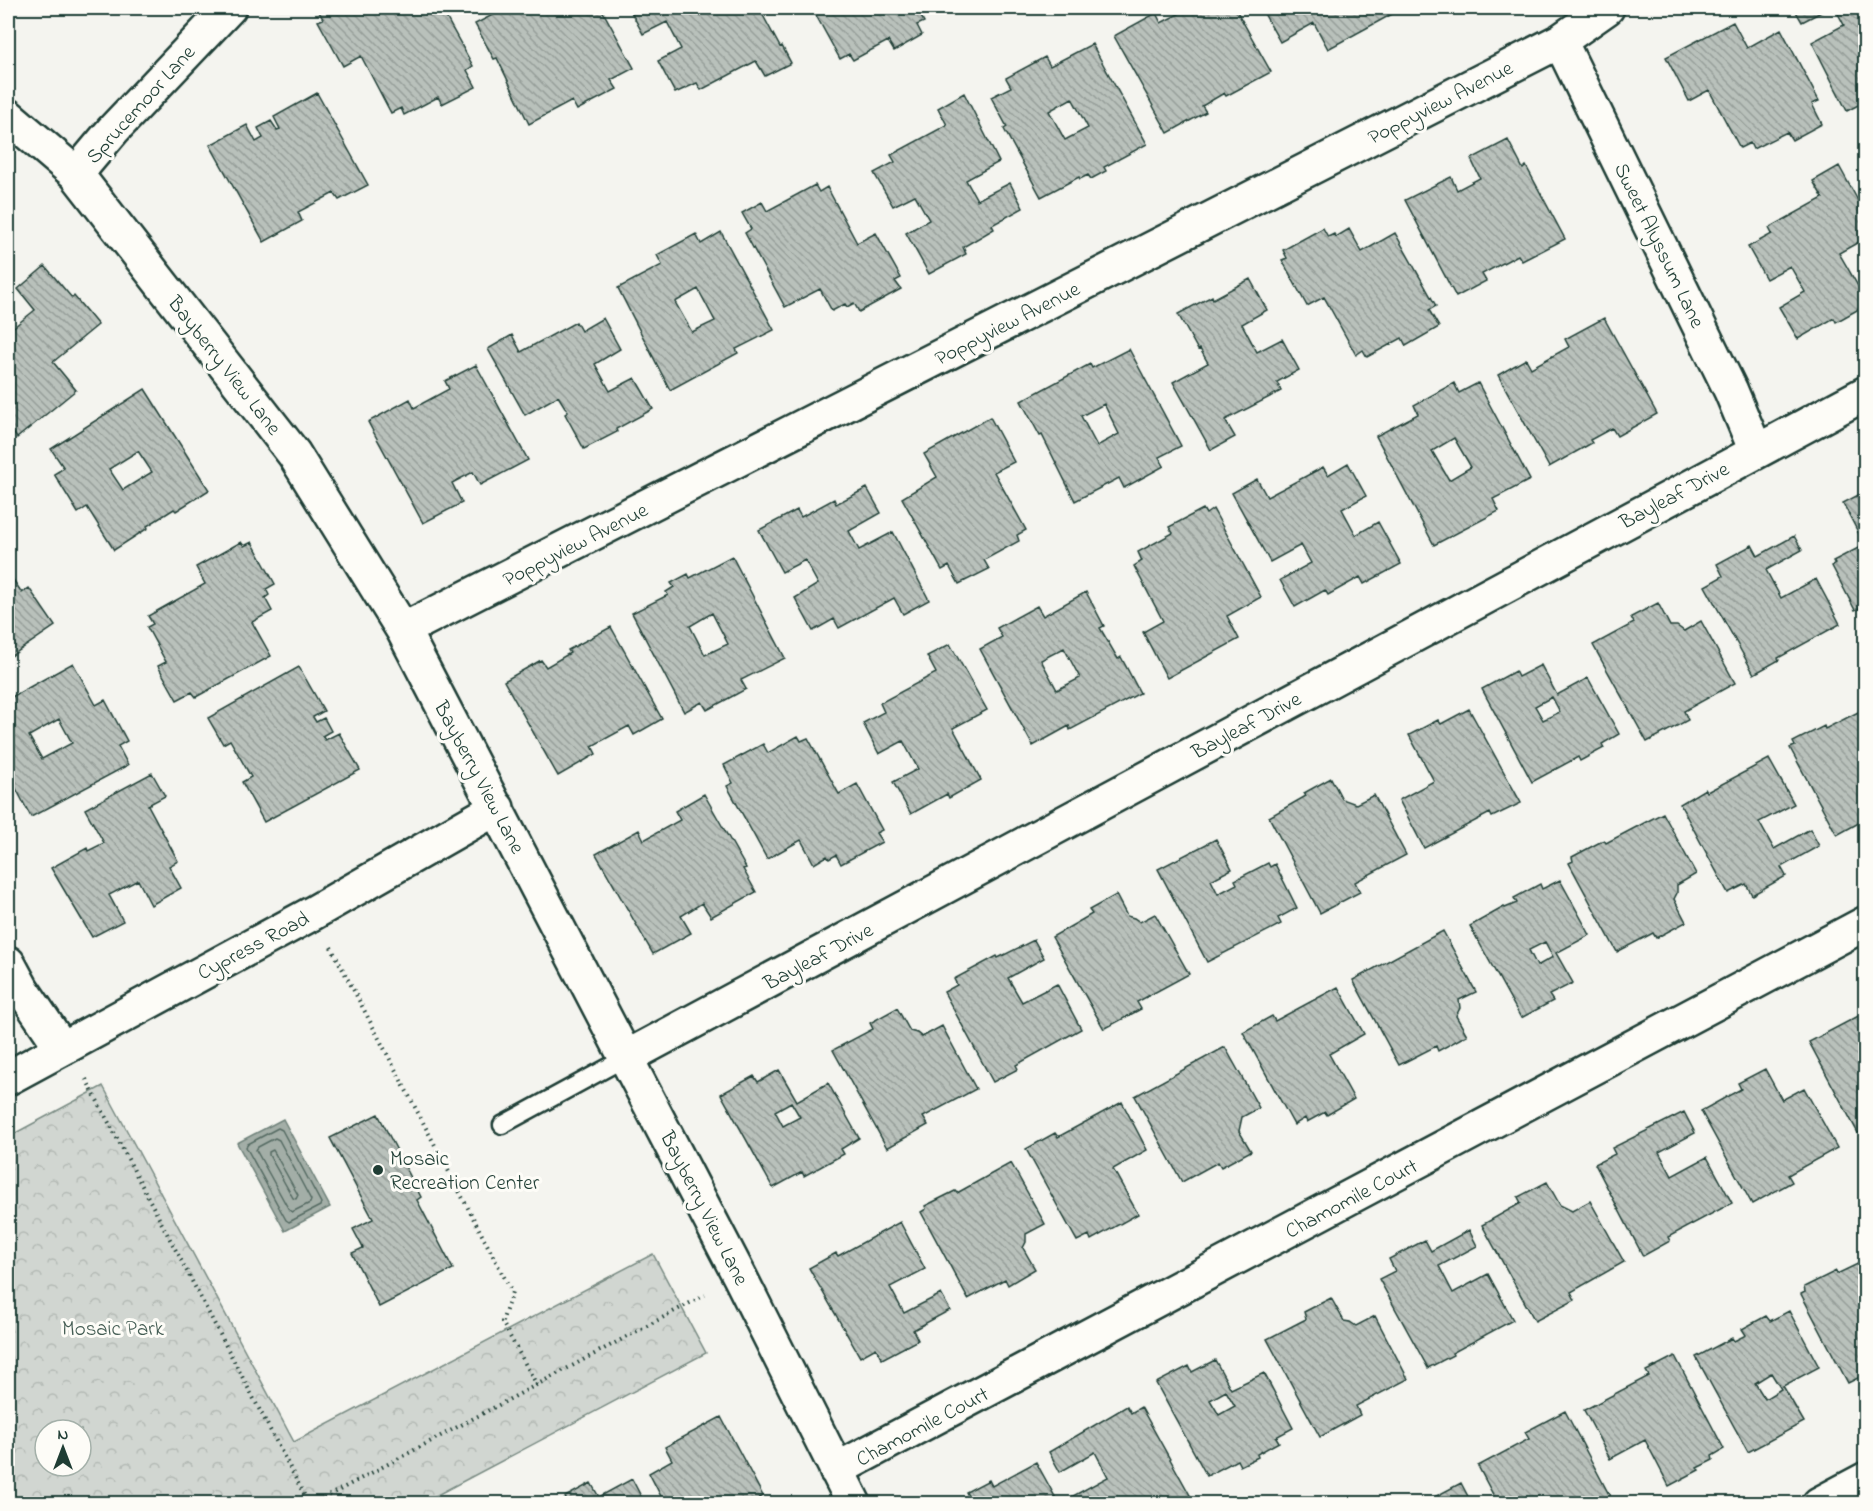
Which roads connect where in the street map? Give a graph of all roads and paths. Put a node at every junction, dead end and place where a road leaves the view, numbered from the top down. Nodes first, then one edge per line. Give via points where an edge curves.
1 (229, 8) edge
2 (1607, 8) edge
3 (1560, 41) junction
4 (8, 116) edge
5 (76, 174) junction
6 (1866, 393) edge
7 (1756, 451) junction
8 (403, 630) junction
9 (497, 808) junction
10 (313, 913) junction
11 (1866, 923) edge
12 (8, 963) edge
13 (65, 1046) junction
14 (627, 1058) junction
15 (8, 1078) edge
16 (502, 1125) dead end
17 (740, 1277) junction
18 (537, 1385) junction
19 (836, 1470) junction
20 (1866, 1479) edge
21 (311, 1503) edge
22 (854, 1503) edge
23 (1819, 1503) edge

1 - 5 street, Sprucemoor Lane
2 - 3 street, Poppyview Avenue
3 - 7 street, Sweet Alyssum Lane via 1731,391
3 - 8 street, Poppyview Avenue
4 - 5 street, Bayberry View Lane
5 - 8 street, Bayberry View Lane via 294,454
6 - 7 street, Bayleaf Drive
7 - 14 street, Bayleaf Drive
8 - 9 street, Bayberry View Lane
9 - 10 street, Cypress Road
9 - 14 street, Bayberry View Lane
10 - 13 street, Cypress Road
10 - 18 path via 512,1292 502,1322
11 - 19 street, Chamomile Court
12 - 13 street via 22,989
13 - 15 street, Cypress Road
13 - 21 path
14 - 16 lane
14 - 17 street, Bayberry View Lane
17 - 18 path
17 - 19 street, Bayberry View Lane
18 - 21 path
19 - 22 street, Bayberry View Lane
20 - 23 street

